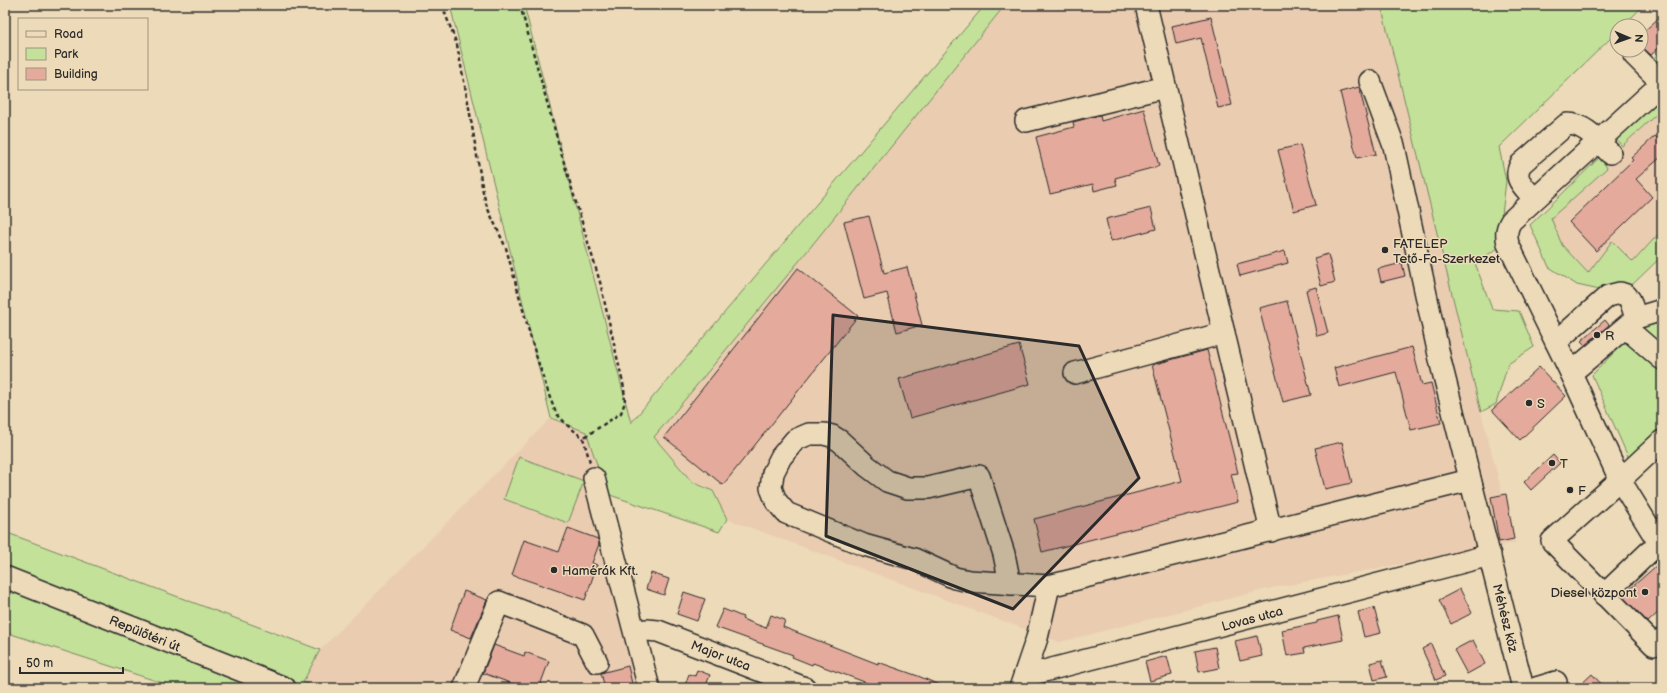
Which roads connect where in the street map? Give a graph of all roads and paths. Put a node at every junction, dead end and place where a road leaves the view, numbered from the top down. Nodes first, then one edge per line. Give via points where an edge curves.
1 (442, 5) edge
2 (520, 5) edge
3 (1146, 5) edge
4 (1637, 58) edge
5 (1370, 82) dead end
6 (1662, 83) edge
7 (1165, 87) junction
8 (1026, 121) dead end
9 (1604, 147) junction
10 (1534, 199) junction
11 (1662, 310) edge
12 (1631, 323) junction
13 (1224, 333) junction
14 (1556, 342) junction
15 (1662, 359) edge
16 (1076, 373) dead end
17 (1571, 373) junction
18 (583, 438) junction
19 (1662, 441) edge
20 (594, 478) joint
21 (1470, 480) junction
22 (1620, 480) junction
23 (1271, 531) junction
24 (1656, 548) edge
25 (1489, 552) junction
26 (5, 577) edge
27 (1010, 584) junction
28 (1049, 586) junction
29 (1604, 594) junction
30 (635, 631) junction
31 (1662, 638) edge
32 (597, 662) dead end
33 (1023, 682) edge
34 (285, 688) edge
35 (464, 688) edge
36 (650, 688) edge
37 (805, 688) edge
38 (1523, 688) edge

1 - 18 path via 457,45 487,207 506,248 550,398 560,417
2 - 18 path via 600,282 624,388 625,402 621,413
3 - 7 street
4 - 6 street
5 - 21 street, Méhész köz via 1394,146
6 - 9 street
7 - 8 street
7 - 13 street
9 - 10 street
9 - 10 street via 1584,128 1568,124 1517,171 1518,178
10 - 14 street via 1511,221 1506,236
11 - 12 street
12 - 14 street via 1630,300 1626,295 1614,294 1608,296
12 - 15 street
12 - 17 street
13 - 16 street
13 - 23 street
14 - 17 street
17 - 22 street
18 - 20 path
19 - 22 street
20 - 30 street
21 - 23 street
21 - 25 street, Méhész köz
22 - 24 street via 1654,535
22 - 29 street via 1552,541
23 - 28 street
24 - 29 street
25 - 33 street, Lovas utca
25 - 38 street, Méhész köz
26 - 34 street, Repülőtéri út
27 - 27 street via 956,578 914,559 864,545 786,512 776,501 771,488 773,473 781,457 795,440 809,434 824,434 840,441 887,481 908,488 928,488 979,476 1004,554
27 - 28 street
28 - 33 street via 1037,638
29 - 31 street via 1654,645
30 - 36 street
30 - 37 street, Major utca via 658,632
32 - 35 street via 583,635 499,602

